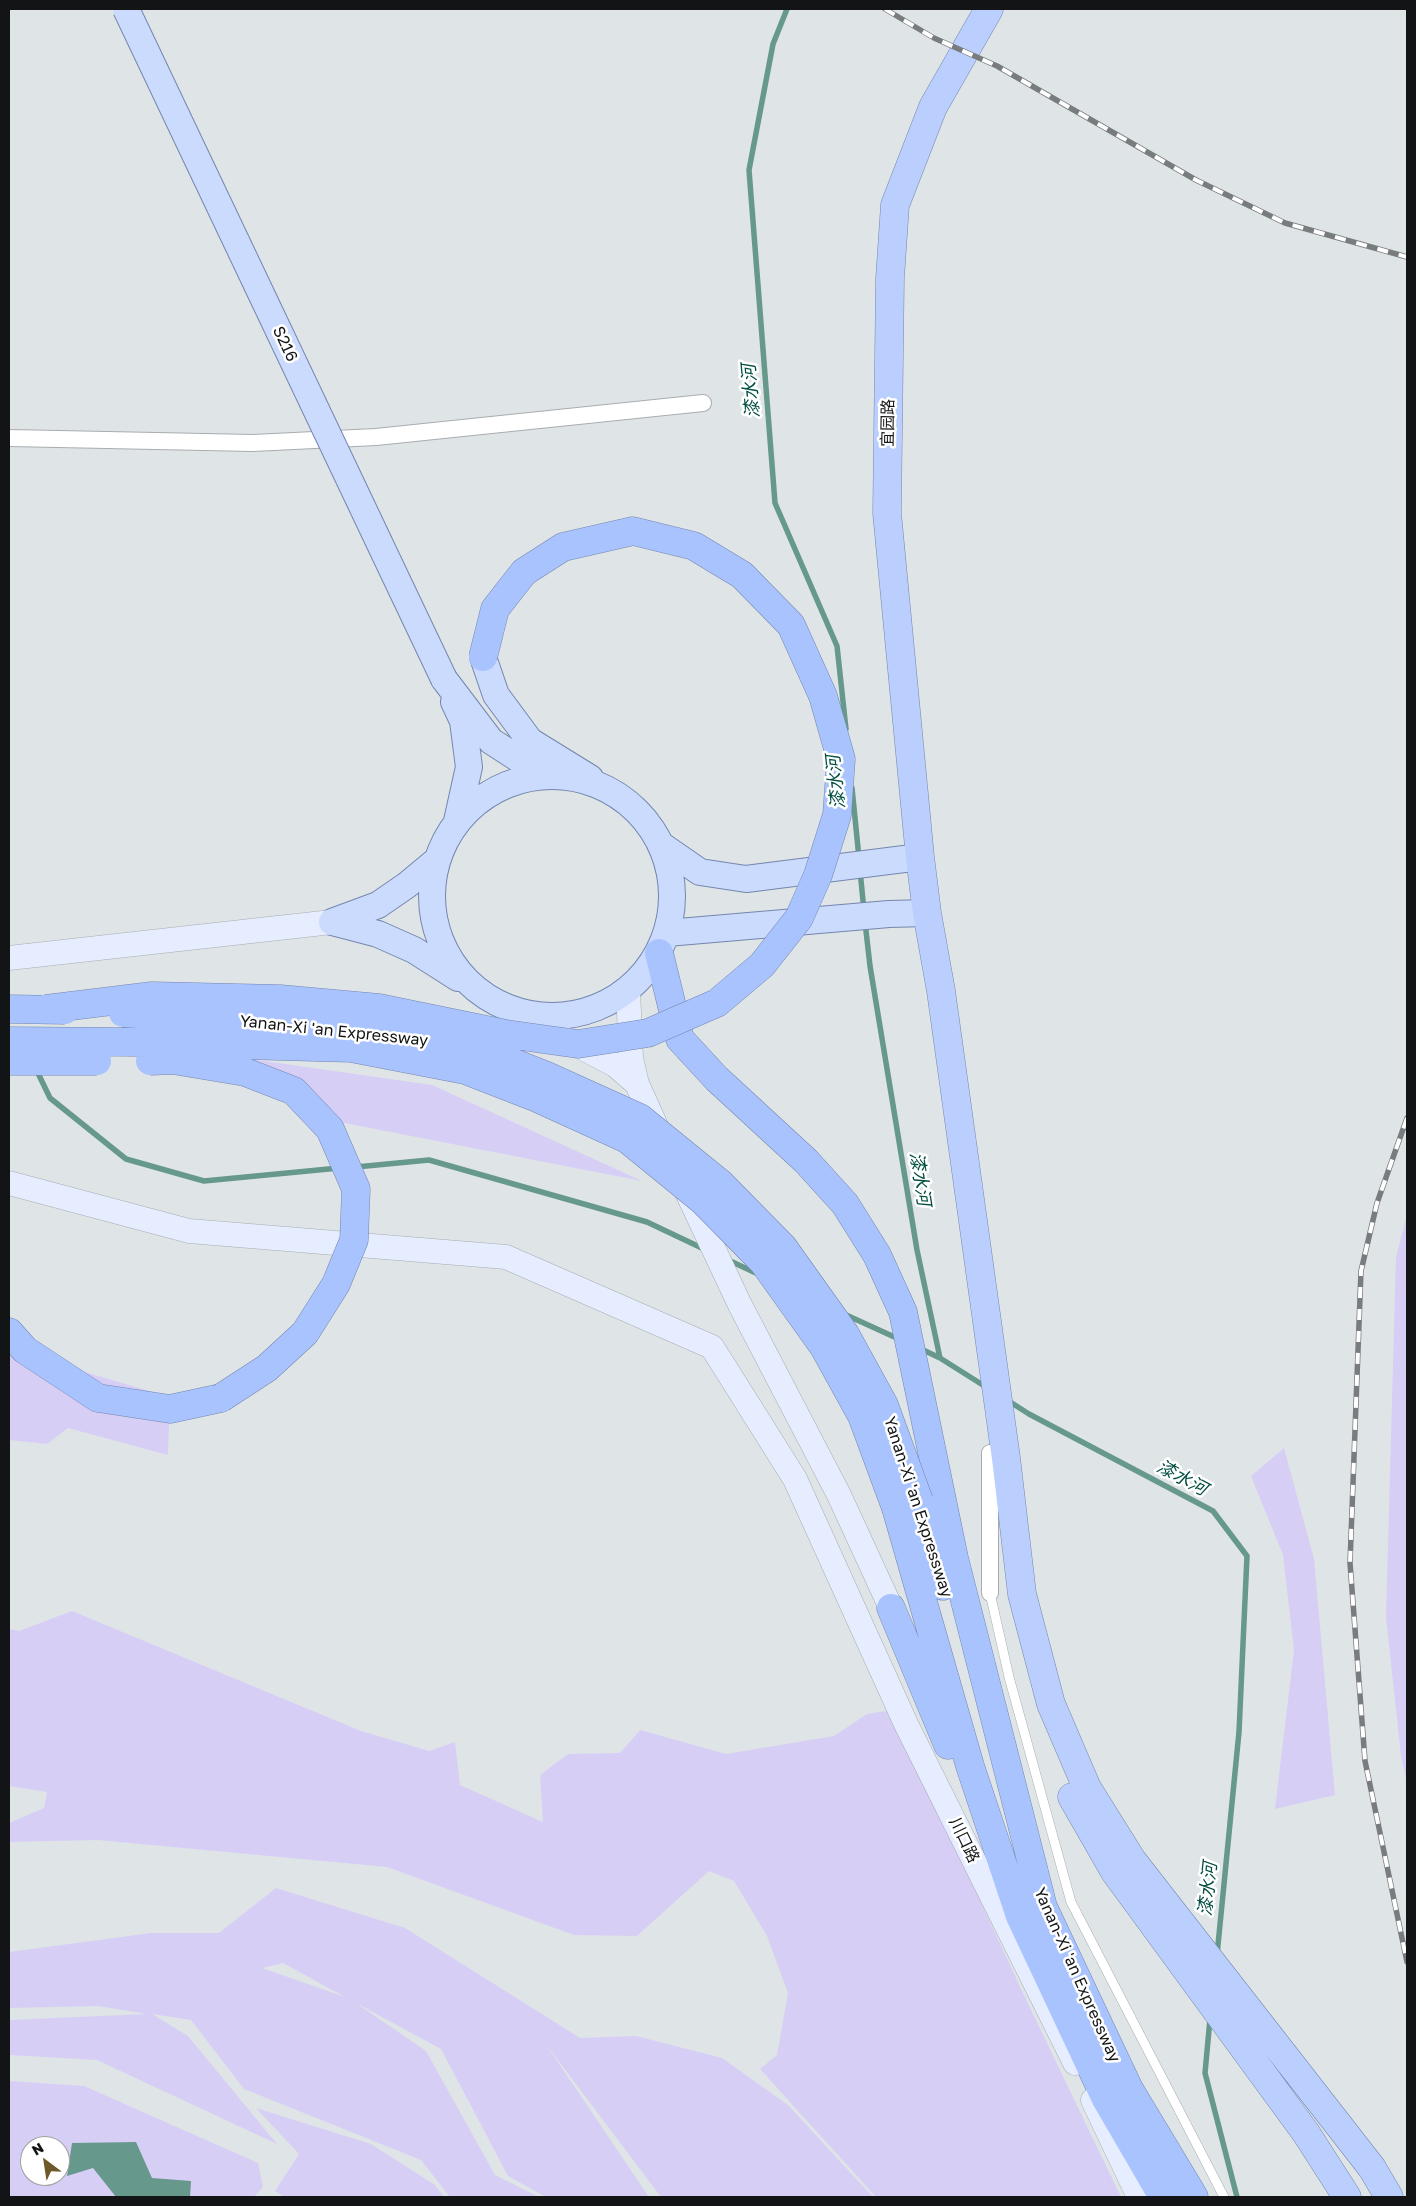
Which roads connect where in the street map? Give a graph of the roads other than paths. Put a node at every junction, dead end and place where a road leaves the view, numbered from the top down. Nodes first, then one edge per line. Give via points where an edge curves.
1 (126, 9) edge
2 (988, 9) edge
3 (703, 403) dead end
4 (9, 438) edge
5 (483, 658) joint
6 (444, 679) junction
7 (570, 777) junction
8 (620, 796) junction
9 (458, 821) junction
10 (661, 845) junction
11 (920, 857) junction
12 (437, 860) junction
13 (927, 913) junction
14 (332, 922) junction
15 (663, 943) junction
16 (15, 958) edge
17 (469, 985) junction
18 (628, 990) junction
19 (934, 992) junction
20 (9, 1009) edge
21 (46, 1009) junction
22 (512, 1011) junction
23 (9, 1041) edge
24 (9, 1061) edge
25 (636, 1084) junction
26 (9, 1183) edge
27 (9, 1332) edge
28 (790, 1399) junction
29 (990, 1453) junction
30 (795, 1479) junction
31 (907, 1505) junction
32 (990, 1593) joint
33 (891, 1608) joint
34 (1032, 1911) junction
35 (1139, 2197) edge
36 (1163, 2197) edge
37 (1194, 2197) edge
38 (1224, 2197) edge
39 (1347, 2197) edge
40 (1389, 2197) edge

1 - 6 main road, S216 / S216, bridge
2 - 11 highway, 宜园路 via 933,106 894,214 890,278 887,513
3 - 4 street via 376,437 253,443
5 - 8 main road via 496,695 530,741
5 - 21 highway, bridge via 495,609 524,572 563,546 632,531 694,546 742,575 791,625 823,696 841,759 837,815 818,875 799,918 762,965 717,1003 648,1033 578,1044 506,1034 379,1008 280,999 152,996
6 - 7 main road via 491,740 522,761
6 - 9 main road via 463,721 469,767
7 - 8 main road via 596,784
7 - 9 main road via 538,777 508,784 480,800
8 - 10 main road via 644,818
9 - 12 main road
10 - 11 main road via 700,872 746,879
10 - 15 main road via 671,873 672,903
11 - 13 highway, 宜园路
12 - 14 main road via 378,905
12 - 17 main road via 431,893 435,927 448,959
13 - 15 main road via 736,928
13 - 19 highway, 宜园路
14 - 16 main road
14 - 17 main road via 378,934 414,950
15 - 18 main road via 645,973
15 - 34 highway via 680,1039 717,1079 806,1161 845,1204 877,1255 903,1312
17 - 22 main road
18 - 22 main road via 592,1010 552,1017
18 - 25 main road via 631,1058
19 - 29 highway
19 - 40 highway via 1005,1448 1022,1594 1051,1704 1087,1788 1132,1860 1372,2168
20 - 21 highway, Yanan-Xi 'an Expressway, bridge
21 - 31 highway, Yanan-Xi 'an Expressway, bridge via 380,1032 474,1048 547,1076 640,1118 720,1182 789,1255 845,1334 884,1406
22 - 25 main road via 615,1065
23 - 31 highway, Yanan-Xi 'an Expressway, bridge via 351,1048 465,1070 537,1098 626,1139 703,1201 764,1263 824,1347
24 - 27 highway, bridge via 173,1060 245,1072 294,1091 330,1129 356,1189 354,1240 336,1284 305,1332 267,1368 221,1398 170,1409 98,1398 25,1350
25 - 28 main road via 740,1305
26 - 30 main road via 189,1231 506,1257 712,1347
28 - 30 main road
28 - 33 main road
29 - 32 street
29 - 39 highway via 1014,1624 1042,1718 1073,1800 1115,1872 1306,2133
30 - 35 main road, 川口路 via 906,1724
31 - 34 highway, Yanan-Xi 'an Expressway via 970,1766
32 - 38 lane via 1009,1677 1071,1902
33 - 34 highway
34 - 36 highway, Yanan-Xi 'an Expressway via 1106,2099
34 - 37 highway, Yanan-Xi 'an Expressway via 1129,2089

